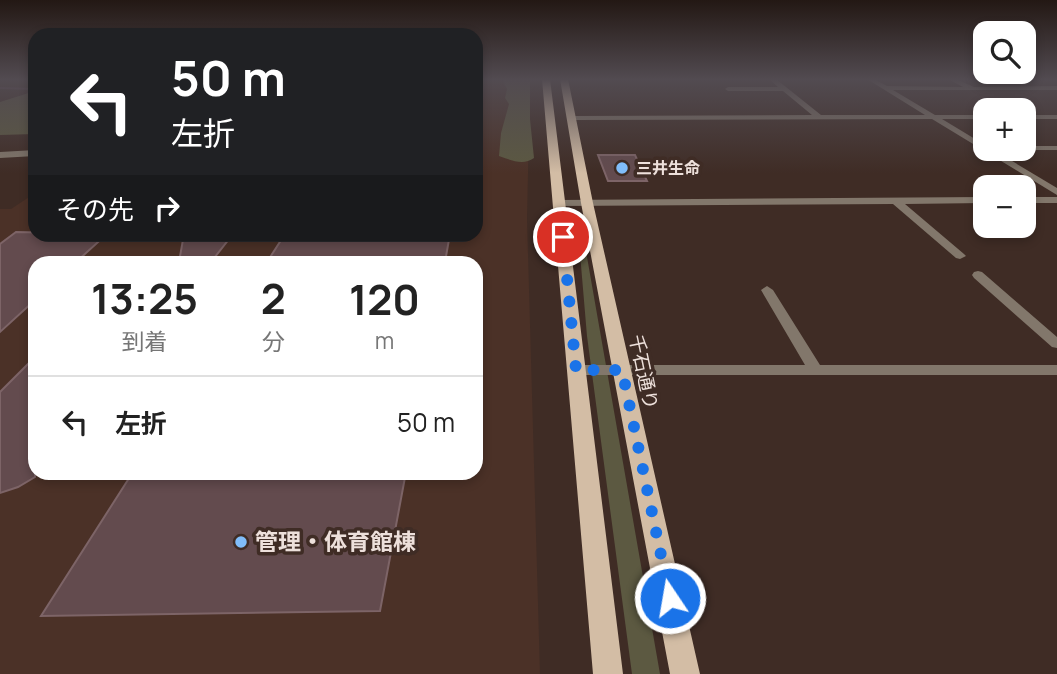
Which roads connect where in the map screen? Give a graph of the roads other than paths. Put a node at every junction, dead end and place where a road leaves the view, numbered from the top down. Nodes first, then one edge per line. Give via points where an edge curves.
1 (549, 110) edge
2 (570, 110) edge
3 (811, 110) edge
4 (923, 110) edge
5 (934, 117) junction
6 (973, 117) edge
7 (1036, 117) edge
8 (1057, 117) edge
9 (572, 118) junction
10 (820, 118) junction
11 (973, 140) edge
12 (1036, 148) edge
13 (1057, 148) edge
14 (28, 153) edge
15 (0, 155) edge
16 (1007, 161) edge
17 (1057, 192) edge
18 (973, 200) edge
19 (1036, 200) edge
20 (1057, 200) edge
21 (896, 201) junction
22 (559, 203) junction
23 (587, 203) junction
24 (960, 256) dead end
25 (978, 275) dead end
26 (767, 290) dead end
27 (1057, 344) edge
28 (576, 370) junction
29 (622, 370) junction
30 (815, 370) junction
31 (1057, 370) edge
32 (608, 674) edge
33 (685, 674) edge

1 - 22 main road
2 - 9 main road, 千石通り
3 - 10 street
4 - 5 street
5 - 6 street
5 - 10 street
5 - 11 street
7 - 8 street
9 - 10 street
9 - 23 main road, 千石通り
12 - 13 street
14 - 15 street
16 - 17 street
18 - 21 street
19 - 20 street
21 - 23 street
21 - 24 street
22 - 23 street
22 - 28 main road
23 - 29 main road, 千石通り
25 - 27 street
26 - 30 street
28 - 29 street
28 - 32 main road
29 - 30 street
29 - 33 main road, 千石通り
30 - 31 street

